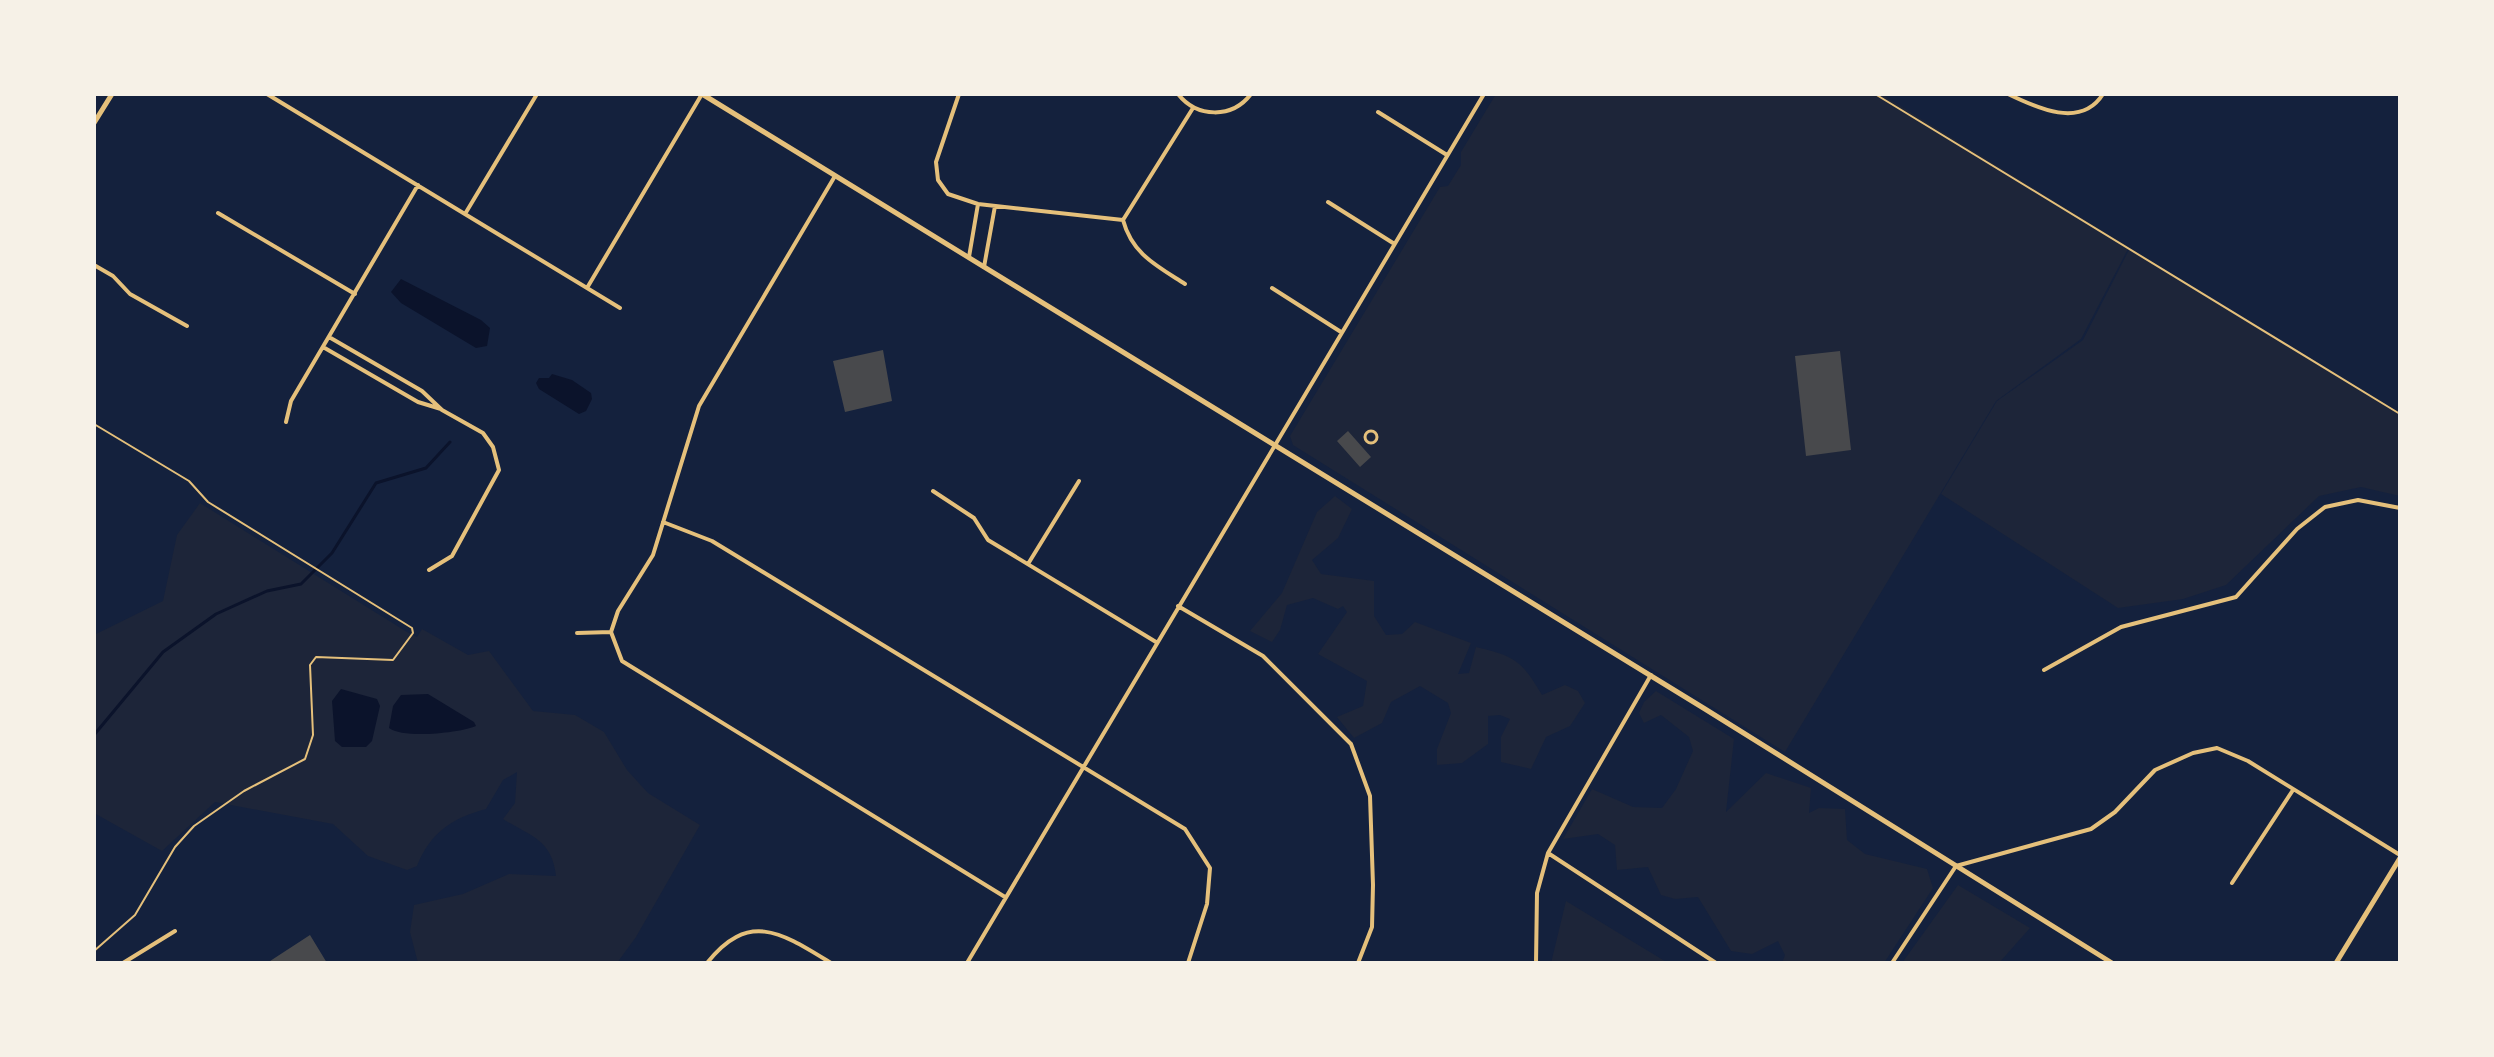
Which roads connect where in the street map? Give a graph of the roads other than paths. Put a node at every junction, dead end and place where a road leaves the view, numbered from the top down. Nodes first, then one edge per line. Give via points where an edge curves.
1 (112, 94) edge
2 (267, 94) edge
3 (537, 94) edge
4 (702, 94) edge
5 (959, 94) edge
6 (1178, 94) edge
7 (1251, 94) edge
8 (1484, 94) edge
9 (2008, 94) edge
10 (2103, 94) edge
11 (1193, 108) junction
12 (1378, 112) dead end
13 (94, 123) edge
14 (1447, 155) junction
15 (835, 176) junction
16 (418, 185) junction
17 (1328, 202) dead end
18 (978, 204) junction
19 (995, 206) junction
20 (218, 213) dead end
21 (465, 214) junction
22 (1123, 220) junction
23 (1393, 243) junction
24 (969, 258) junction
25 (94, 265) edge
26 (984, 267) junction
27 (1185, 284) dead end
28 (587, 288) junction
29 (1272, 288) dead end
30 (355, 294) junction
31 (620, 308) dead end
32 (187, 326) dead end
33 (1341, 332) junction
34 (329, 337) junction
35 (323, 347) junction
36 (442, 410) junction
37 (286, 422) dead end
38 (1274, 445) junction
39 (1079, 481) dead end
40 (933, 491) dead end
41 (2400, 508) edge
42 (663, 522) junction
43 (1028, 564) junction
44 (429, 570) dead end
45 (1178, 606) junction
46 (611, 632) junction
47 (577, 633) dead end
48 (1156, 642) junction
49 (2044, 670) dead end
50 (1651, 675) junction
51 (1083, 767) junction
52 (2293, 790) junction
53 (1548, 853) junction
54 (2400, 856) edge
55 (1956, 866) junction
56 (2232, 883) dead end
57 (1005, 897) junction
58 (175, 931) dead end
59 (123, 963) edge
60 (707, 963) edge
61 (831, 963) edge
62 (967, 963) edge
63 (1188, 963) edge
64 (1358, 963) edge
65 (1536, 963) edge
66 (1716, 963) edge
67 (1892, 963) edge
68 (2112, 963) edge
69 (2336, 963) edge

1 - 13 street
2 - 16 street
3 - 21 street
4 - 15 street
4 - 28 street
5 - 18 street via 936,162 938,180 948,194
6 - 11 street
7 - 11 street via 1220,113
8 - 14 street
9 - 10 street via 2064,115 2096,104
11 - 22 street
12 - 14 street
14 - 23 street
15 - 24 street
15 - 42 street via 699,406
16 - 21 street
16 - 30 street
17 - 23 street
18 - 19 street
18 - 24 street
19 - 22 street
19 - 26 street
20 - 30 street
21 - 28 street
22 - 27 street via 1129,242
23 - 33 street
24 - 26 street
25 - 32 street via 130,294
26 - 38 street
28 - 31 street
29 - 33 street
30 - 34 street
33 - 38 street
34 - 35 street
34 - 36 street via 422,391
35 - 36 street via 418,402
35 - 37 street via 291,401
36 - 44 street via 483,433 499,470 452,556
38 - 45 street
38 - 50 street
39 - 43 street
40 - 43 street via 974,518 988,540
41 - 49 street via 2358,500 2325,507 2297,529 2236,597 2121,627
42 - 46 street via 653,555
42 - 51 street via 712,541
43 - 48 street
45 - 48 street
45 - 64 street via 1263,656 1351,744 1370,796 1373,885 1372,927
46 - 47 street
46 - 57 street via 622,661
48 - 51 street
50 - 53 street
50 - 55 street
51 - 57 street
51 - 63 street via 1185,829 1210,868 1207,904
52 - 54 street
52 - 55 street via 2217,748 2193,753 2155,770 2091,829
52 - 56 street
53 - 65 street via 1537,893
53 - 66 street
54 - 69 street
55 - 67 street
55 - 68 street
57 - 62 street
58 - 59 street
60 - 61 street via 725,941 742,932 764,930 793,939

